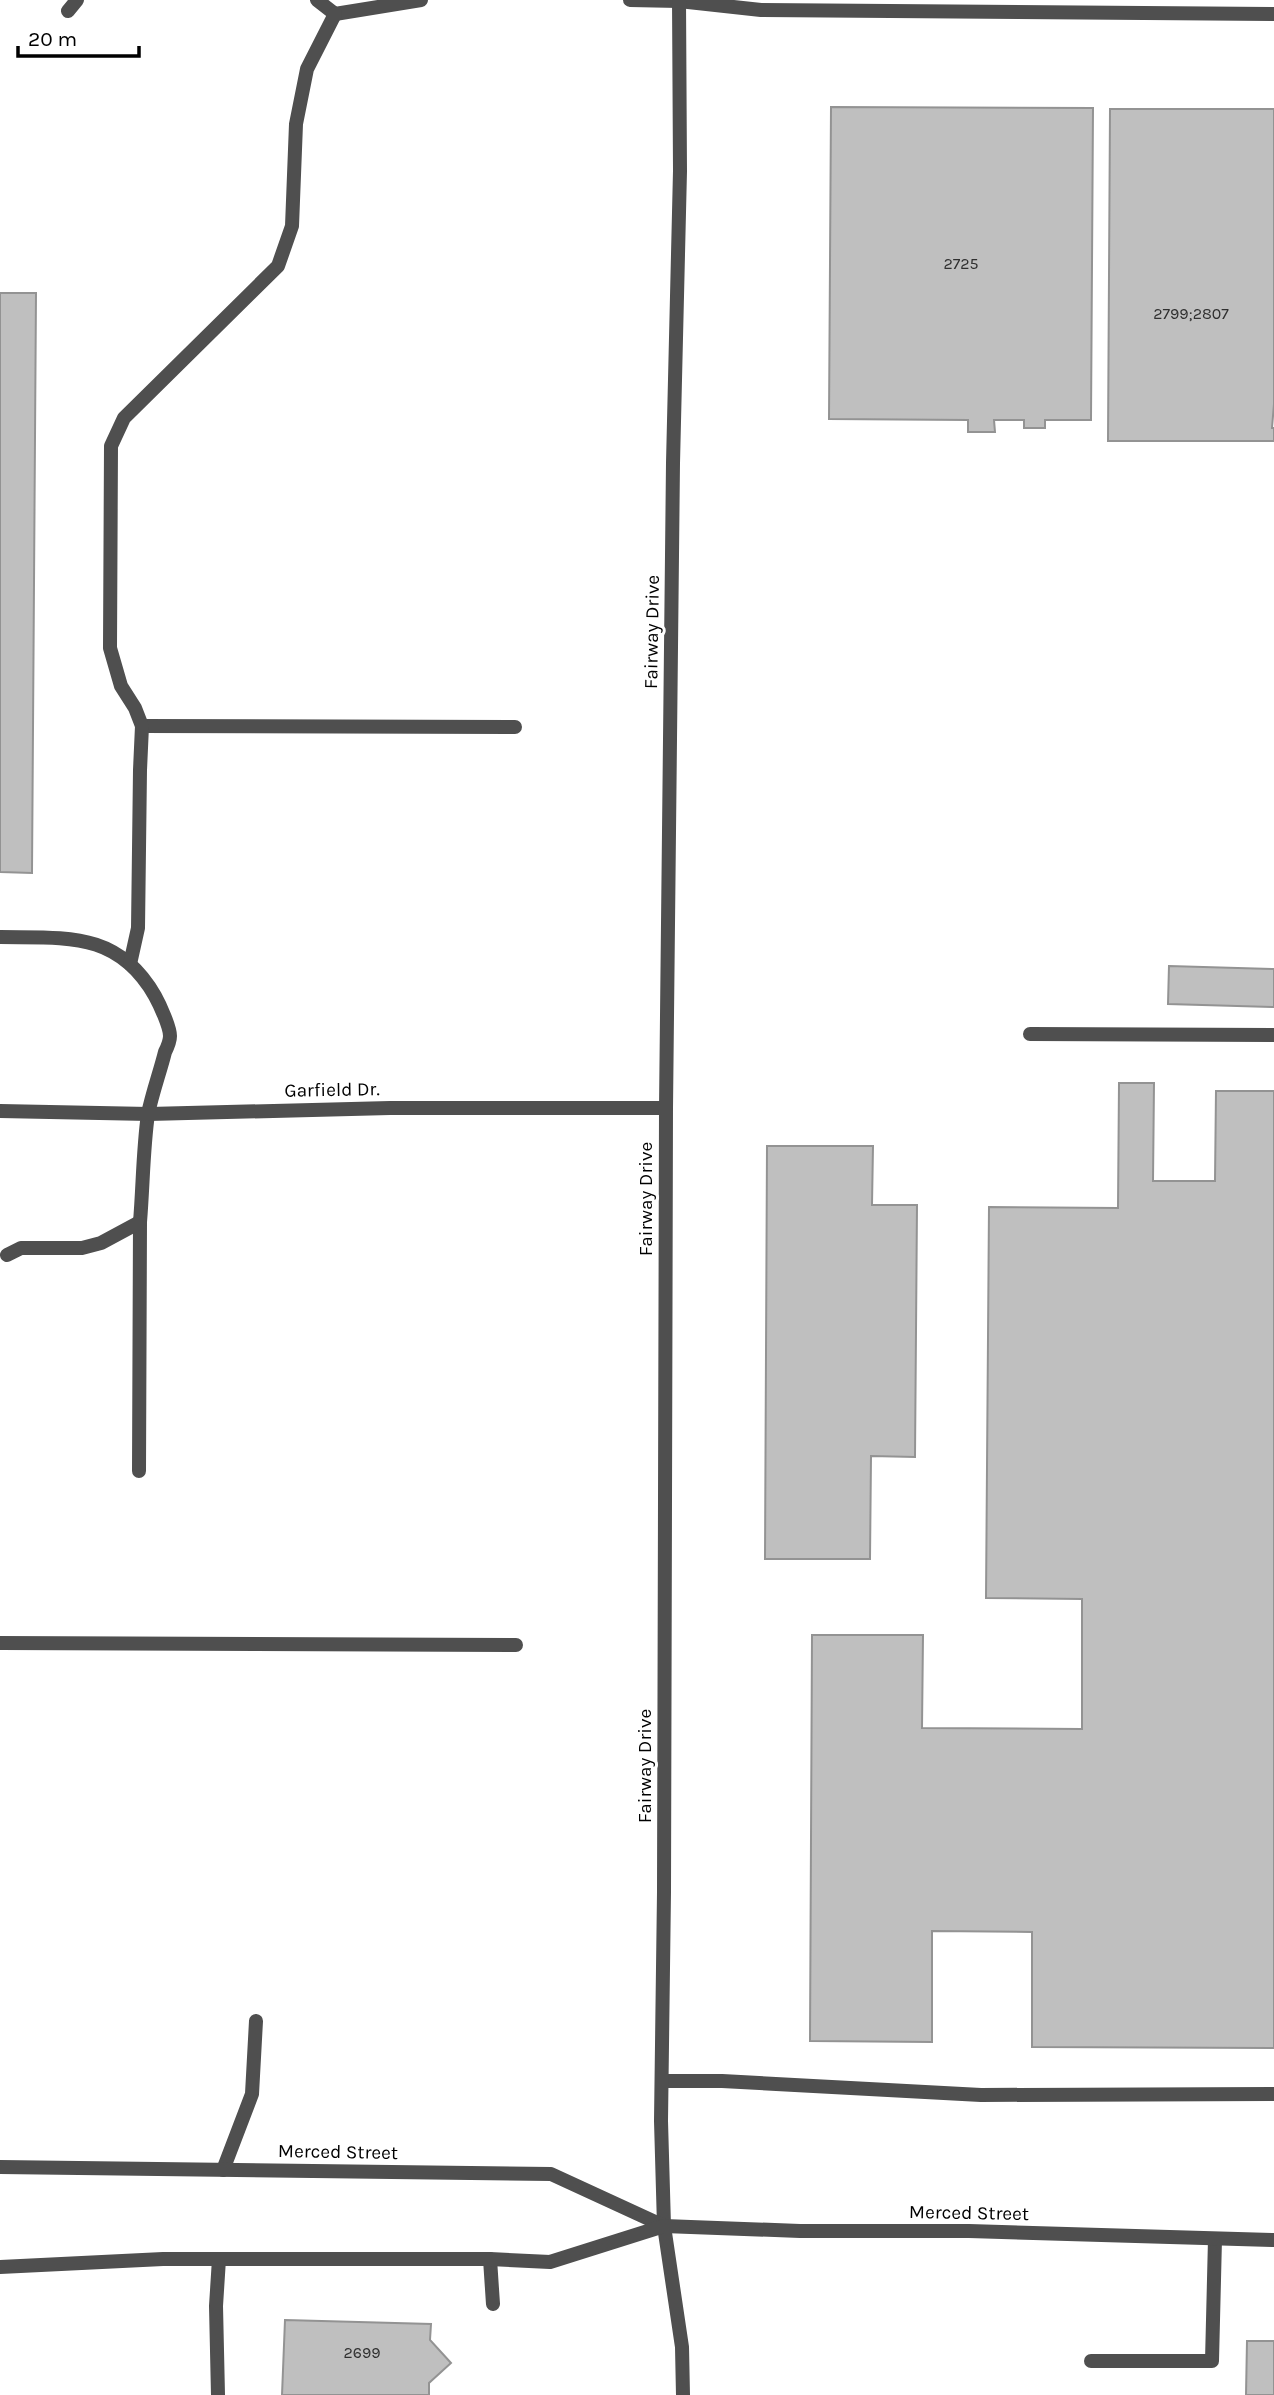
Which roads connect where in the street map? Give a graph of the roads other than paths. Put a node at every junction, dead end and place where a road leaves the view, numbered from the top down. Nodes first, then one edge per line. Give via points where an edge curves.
1 (317, 0) edge
2 (421, 0) edge
3 (630, 0) edge
4 (679, 0) edge
5 (878, 6) edge
6 (335, 14) junction
7 (1274, 14) edge
8 (142, 726) junction
9 (515, 727) dead end
10 (0, 937) edge
11 (130, 964) junction
12 (1030, 1034) dead end
13 (1274, 1035) edge
14 (666, 1108) junction
15 (0, 1111) edge
16 (149, 1114) junction
17 (141, 1222) junction
18 (7, 1255) dead end
19 (139, 1471) dead end
20 (0, 1643) edge
21 (516, 1645) dead end
22 (256, 2021) dead end
23 (662, 2081) junction
24 (1274, 2094) edge
25 (0, 2167) edge
26 (223, 2170) junction
27 (664, 2226) junction
28 (1215, 2239) junction
29 (1274, 2240) edge
30 (219, 2259) junction
31 (490, 2259) junction
32 (0, 2267) edge
33 (493, 2304) dead end
34 (1091, 2361) dead end
35 (218, 2395) edge
36 (683, 2395) edge

1 - 6 street
2 - 6 street
3 - 4 street
4 - 5 street via 761,10
4 - 14 street, Fairway Drive
5 - 7 street
6 - 8 street via 307,69 296,124 292,226 278,266 124,418 111,446 110,648 121,685
8 - 9 street
8 - 11 street via 138,928
10 - 11 street via 90,941
11 - 16 street via 160,1004 170,1036
12 - 13 street
14 - 16 street, Garfield Dr.
14 - 23 street, Fairway Drive
15 - 16 street, Garfield Dr.
16 - 17 street
17 - 18 street via 82,1248 21,1248
17 - 19 street
20 - 21 street
22 - 26 street via 252,2094
23 - 24 street via 981,2095
23 - 27 street, Fairway Drive
25 - 26 street, Merced Street
26 - 27 street, Merced Street via 551,2174
27 - 28 street, Merced Street
27 - 31 street, Merced Street via 550,2262
27 - 36 street, Fairway Drive via 682,2347
28 - 29 street, Merced Street
28 - 34 street via 1212,2361
30 - 31 street, Merced Street
30 - 32 street, Merced Street
30 - 35 street
31 - 33 street

